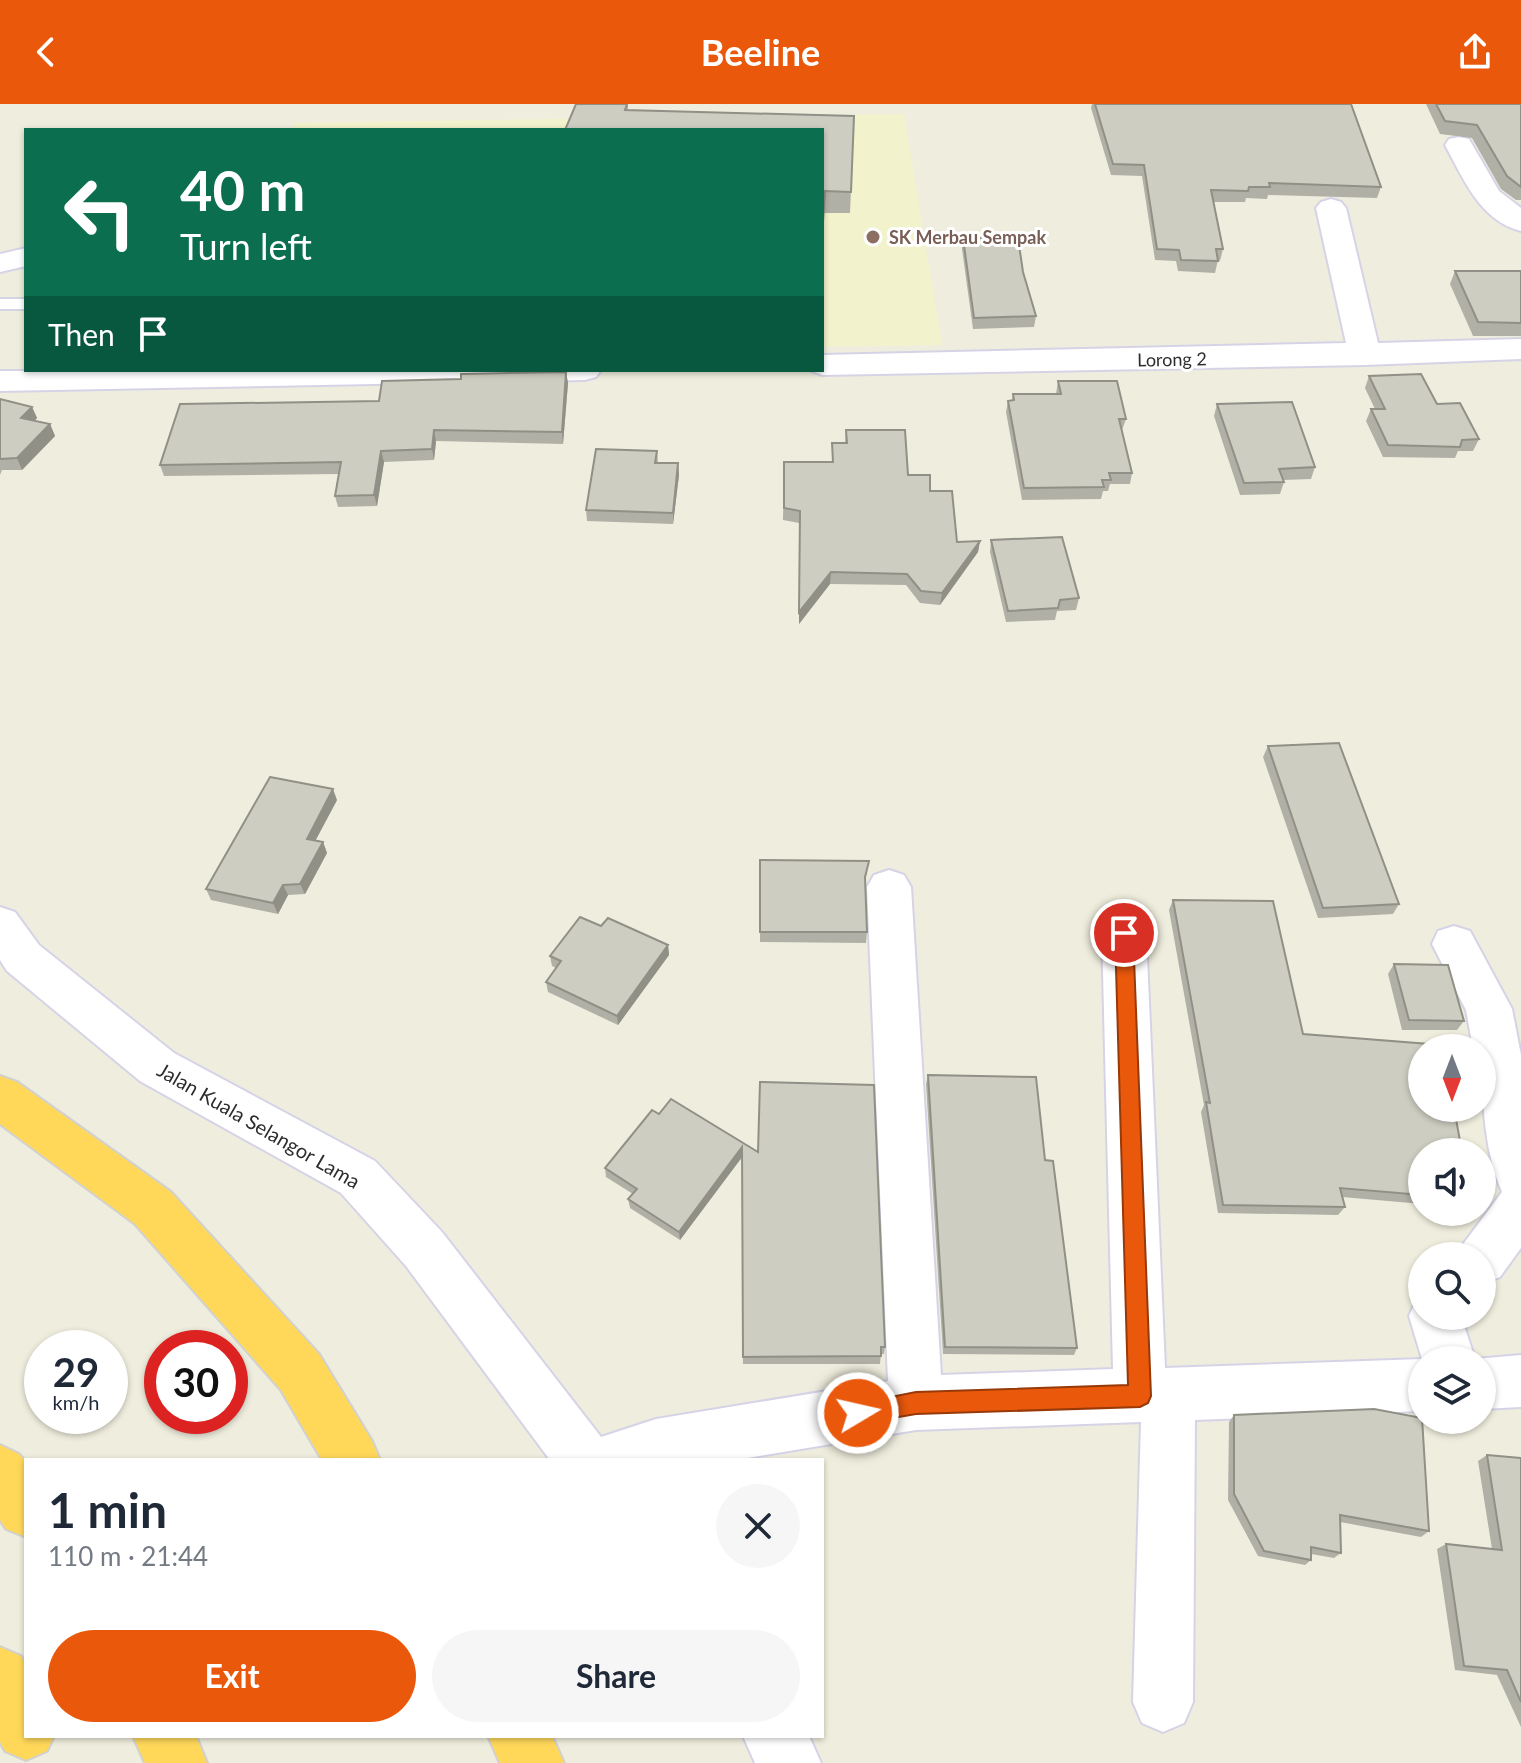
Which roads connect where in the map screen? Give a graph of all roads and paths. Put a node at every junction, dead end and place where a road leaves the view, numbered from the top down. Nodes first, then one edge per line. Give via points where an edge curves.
1 (1459, 145) dead end
2 (1331, 208) dead end
3 (1521, 222) edge
4 (24, 257) edge
5 (0, 263) edge
6 (0, 304) edge
7 (24, 304) edge
8 (1521, 349) edge
9 (1365, 355) junction
10 (824, 365) edge
11 (479, 372) edge
12 (0, 381) edge
13 (889, 887) dead end
14 (0, 925) edge
15 (1124, 933) dead end
16 (1454, 944) dead end
17 (0, 1097) edge
18 (1521, 1179) edge
19 (1521, 1207) edge
20 (1495, 1242) edge
21 (1521, 1381) edge
22 (1496, 1382) edge
23 (1408, 1386) edge
24 (1154, 1395) junction
25 (916, 1403) junction
26 (352, 1458) edge
27 (582, 1458) edge
28 (618, 1458) edge
29 (0, 1473) edge
30 (24, 1506) edge
31 (0, 1677) edge
32 (1163, 1702) dead end
33 (24, 1726) edge
34 (30, 1738) edge
35 (164, 1738) edge
36 (519, 1738) edge
37 (774, 1738) edge
38 (43, 1763) edge
39 (177, 1763) edge
40 (534, 1763) edge
41 (791, 1763) edge

1 - 3 street via 1487,196
2 - 9 street
4 - 5 street
6 - 7 lane
8 - 9 street, Lorong 2
9 - 10 street, Lorong 2
11 - 12 street
13 - 25 street
14 - 27 street, Jalan Kuala Selangor Lama via 23,958 157,1067 358,1177 424,1249
15 - 24 street
16 - 18 street via 1489,1009
17 - 26 highway via 153,1208 300,1372
19 - 20 street
21 - 22 street
23 - 24 street
24 - 25 street
24 - 32 street
25 - 28 street via 656,1446
29 - 30 highway
31 - 33 highway
34 - 38 highway
35 - 39 highway
36 - 40 highway
37 - 41 street

